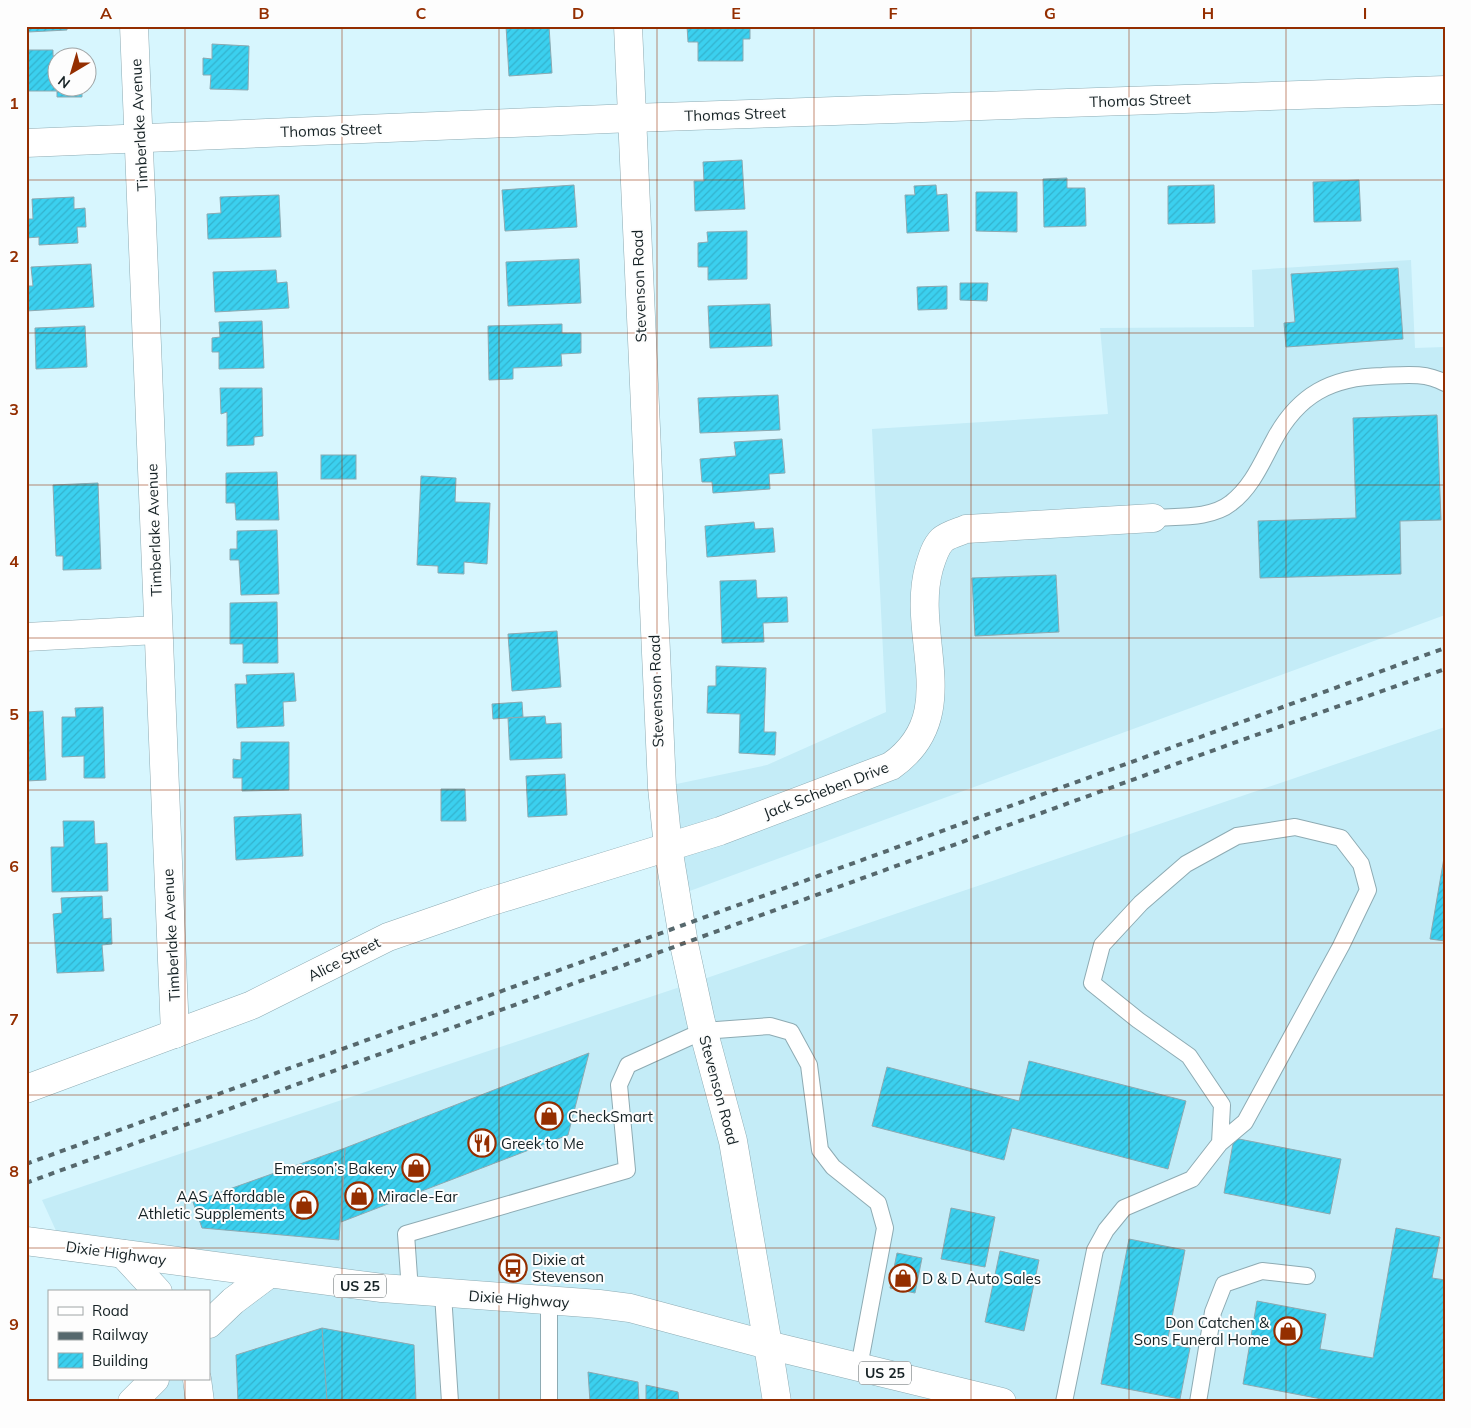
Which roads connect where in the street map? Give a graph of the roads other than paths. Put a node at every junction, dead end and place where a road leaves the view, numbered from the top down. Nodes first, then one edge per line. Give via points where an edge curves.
1 (134, 26) edge
2 (628, 26) edge
3 (1445, 90) edge
4 (632, 118) junction
5 (140, 138) junction
6 (26, 143) edge
7 (1445, 383) edge
8 (1154, 518) joint
9 (157, 630) junction
10 (26, 637) edge
11 (668, 848) junction
12 (703, 1031) junction
13 (175, 1034) junction
14 (26, 1089) edge
15 (1220, 1143) junction
16 (26, 1241) edge
17 (123, 1254) junction
18 (269, 1274) junction
19 (1307, 1276) dead end
20 (156, 1290) edge
21 (410, 1291) junction
22 (443, 1294) junction
23 (549, 1301) junction
24 (210, 1323) edge
25 (768, 1345) junction
26 (859, 1367) junction
27 (154, 1380) edge
28 (196, 1380) edge
29 (132, 1402) edge
30 (200, 1402) edge
31 (450, 1402) edge
32 (549, 1402) edge
33 (777, 1402) edge
34 (1002, 1402) edge
35 (1064, 1402) edge
36 (1198, 1402) edge

1 - 5 street, Timberlake Avenue
2 - 4 street, Stevenson Road
3 - 4 street, Thomas Street
4 - 5 street, Thomas Street
4 - 11 street, Stevenson Road via 660,762
5 - 6 street, Thomas Street
5 - 9 street, Timberlake Avenue
7 - 8 lane via 1433,376 1356,377 1322,388 1304,398 1274,438 1259,472 1231,504 1199,515
8 - 11 street, Jack Scheben Drive via 966,529 942,540 933,554 925,583 930,709 923,730 908,754 882,770
9 - 10 street
9 - 13 street, Timberlake Avenue
11 - 12 street, Stevenson Road
11 - 13 street, Alice Street via 486,903 388,937 252,1005
12 - 21 lane via 628,1065 619,1085 626,1170 406,1234
12 - 25 street, Stevenson Road via 733,1140
12 - 26 lane via 770,1026 791,1032 809,1065 820,1150 833,1167 878,1203 886,1228
13 - 14 street, Alice Street
15 - 15 lane via 1222,1105 1189,1056 1092,983 1102,945 1141,903 1186,864 1237,836 1295,827 1341,838 1361,864 1368,890 1245,1122
15 - 35 lane via 1192,1179 1124,1208 1106,1230 1096,1250
16 - 17 street, Dixie Highway / US 25
17 - 18 street, Dixie Highway / US 25
17 - 20 street
18 - 21 street, Dixie Highway / US 25
18 - 24 street
19 - 36 lane via 1262,1271 1224,1284 1213,1312
21 - 22 street, Dixie Highway / US 25
22 - 23 street, Dixie Highway / US 25
22 - 31 lane
23 - 25 street, Dixie Highway / US 25 via 630,1308
23 - 32 lane
25 - 26 street, Dixie Highway / US 25
25 - 33 street, Stevenson Road
26 - 34 street, Dixie Highway / US 25
27 - 29 street
28 - 30 street

